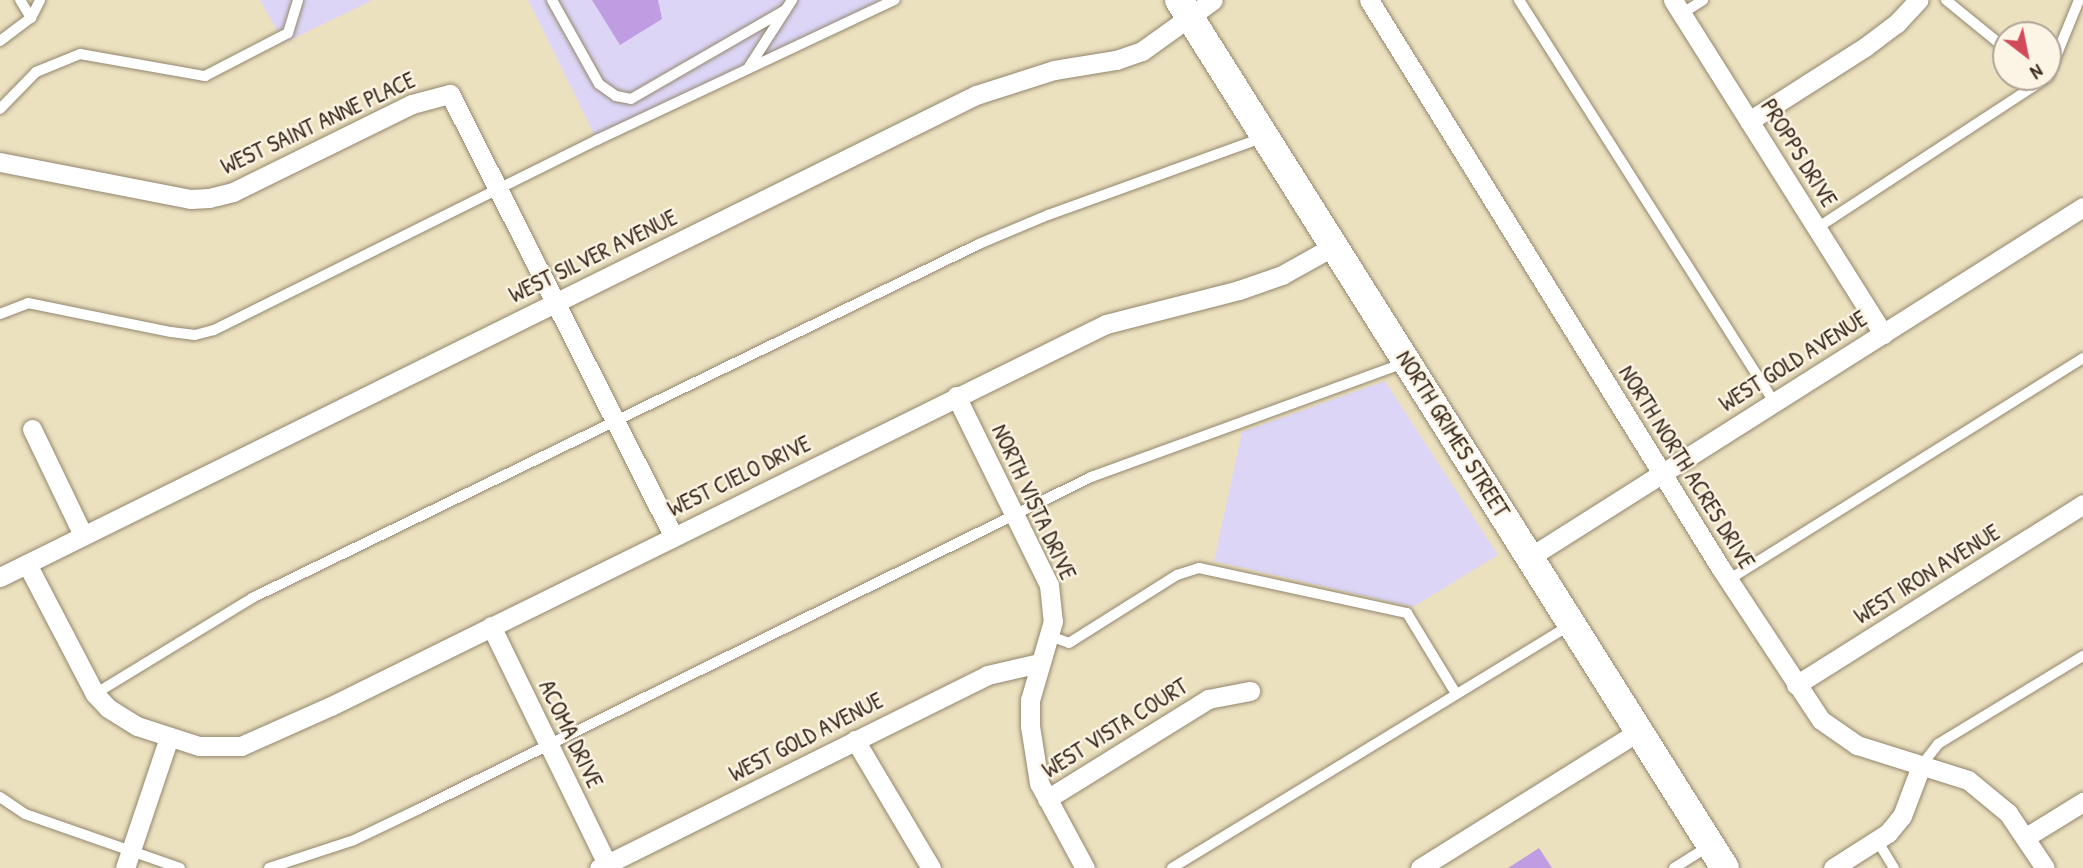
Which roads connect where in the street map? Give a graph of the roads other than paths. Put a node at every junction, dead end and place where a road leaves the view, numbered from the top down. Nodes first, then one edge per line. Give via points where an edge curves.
1 (20, 0) edge
2 (40, 0) edge
3 (298, 0) edge
4 (552, 0) edge
5 (792, 0) edge
6 (895, 0) edge
7 (1213, 0) edge
8 (1369, 0) edge
9 (1519, 0) edge
10 (1703, 0) edge
11 (1918, 0) edge
12 (1946, 0) edge
13 (2079, 0) edge
14 (1677, 7) edge
15 (786, 10) junction
16 (1185, 10) edge
17 (2079, 13) edge
18 (31, 18) junction
19 (1992, 38) edge
20 (0, 41) edge
21 (2062, 47) edge
22 (748, 68) junction
23 (2026, 91) edge
24 (0, 109) edge
25 (1749, 121) junction
26 (1265, 136) junction
27 (0, 162) edge
28 (498, 190) junction
29 (2083, 207) edge
30 (1817, 228) junction
31 (1334, 246) junction
32 (556, 302) junction
33 (0, 314) edge
34 (1882, 334) junction
35 (2083, 358) edge
36 (1408, 362) junction
37 (956, 396) junction
38 (1774, 402) junction
39 (615, 422) junction
40 (32, 429) dead end
41 (1661, 473) junction
42 (2083, 504) edge
43 (1017, 514) junction
44 (83, 536) junction
45 (673, 536) junction
46 (1530, 557) junction
47 (27, 564) junction
48 (0, 577) edge
49 (1728, 580) junction
50 (1572, 624) junction
51 (491, 626) junction
52 (1050, 636) junction
53 (2083, 656) edge
54 (1039, 663) junction
55 (1796, 685) junction
56 (1250, 691) dead end
57 (1455, 692) junction
58 (95, 695) junction
59 (1639, 732) junction
60 (169, 737) junction
61 (855, 740) junction
62 (549, 746) junction
63 (1921, 766) junction
64 (0, 797) edge
65 (1046, 799) junction
66 (2083, 802) edge
67 (2026, 837) junction
68 (1877, 840) junction
69 (1718, 856) edge
70 (128, 859) edge
71 (605, 867) edge
72 (180, 868) edge
73 (269, 868) edge
74 (932, 868) edge
75 (1085, 868) edge
76 (1172, 868) edge
77 (1420, 868) edge
78 (1674, 868) edge
79 (1833, 868) edge
80 (1894, 868) edge
81 (2045, 868) edge

1 - 18 lane
2 - 18 lane
3 - 24 lane via 288,33 205,76 80,54 36,72
4 - 15 lane via 599,84 616,96 631,99
5 - 15 lane
6 - 22 lane
7 - 16 street, WEST SILVER AVENUE
8 - 41 street, NORTH NORTH ACRES DRIVE
9 - 38 lane
10 - 14 lane
11 - 25 street via 1865,47
12 - 19 lane
13 - 17 lane
14 - 25 street, PROPPS DRIVE
15 - 22 lane
16 - 26 main road, NORTH GRIMES STREET
16 - 32 street, WEST SILVER AVENUE via 1142,51 1054,70 976,95
17 - 21 lane
18 - 20 lane
22 - 28 lane
23 - 30 lane
25 - 30 street, PROPPS DRIVE
26 - 31 main road, NORTH GRIMES STREET
26 - 39 lane via 979,244
27 - 28 street, WEST SAINT ANNE PLACE via 190,199 209,198 233,192 412,104 450,94
28 - 32 street
28 - 33 lane via 195,335 28,303
29 - 34 street, WEST GOLD AVENUE
30 - 34 street, PROPPS DRIVE
31 - 36 main road, NORTH GRIMES STREET
31 - 37 street, WEST CIELO DRIVE via 1282,275 1106,324
32 - 39 street
32 - 44 street, WEST SILVER AVENUE
34 - 38 street, WEST GOLD AVENUE
35 - 49 lane
36 - 43 lane via 1170,446 1091,477
36 - 46 main road, NORTH GRIMES STREET
37 - 43 street, NORTH VISTA DRIVE
37 - 45 street, WEST CIELO DRIVE
38 - 41 street, WEST GOLD AVENUE
39 - 45 street
39 - 58 lane via 252,598
40 - 44 street
41 - 46 street, WEST GOLD AVENUE
41 - 49 street, NORTH NORTH ACRES DRIVE
42 - 55 street, WEST IRON AVENUE
43 - 52 street, NORTH VISTA DRIVE via 1049,585
43 - 62 lane
44 - 47 street, WEST SILVER AVENUE
45 - 51 street, WEST CIELO DRIVE
46 - 50 main road, NORTH GRIMES STREET
47 - 48 street, WEST SILVER AVENUE
47 - 58 street
49 - 55 street, NORTH NORTH ACRES DRIVE
50 - 57 lane
50 - 59 main road, NORTH GRIMES STREET
51 - 60 street, WEST CIELO DRIVE via 241,746 199,746
51 - 62 street, ACOMA DRIVE
52 - 54 street, NORTH VISTA DRIVE
52 - 57 lane via 1069,643 1177,575 1199,568 1407,613
53 - 63 lane via 1938,744
54 - 61 street, WEST GOLD AVENUE via 987,676
54 - 65 street, NORTH VISTA DRIVE via 1030,726
55 - 63 street, NORTH NORTH ACRES DRIVE via 1837,734
56 - 65 street, WEST VISTA COURT via 1208,699
57 - 76 lane
58 - 60 street, WEST CIELO DRIVE via 124,719
59 - 69 main road, NORTH GRIMES STREET
59 - 77 street
60 - 70 street
61 - 71 street, WEST GOLD AVENUE
61 - 74 street
62 - 71 street, ACOMA DRIVE
62 - 73 lane via 354,840
63 - 67 street, NORTH NORTH ACRES DRIVE via 1968,780 1990,795
63 - 68 street via 1902,817
64 - 70 lane via 25,814
65 - 75 street, NORTH VISTA DRIVE
66 - 67 street
67 - 81 street, NORTH NORTH ACRES DRIVE
68 - 79 street
68 - 80 lane
69 - 78 lane
70 - 72 lane

